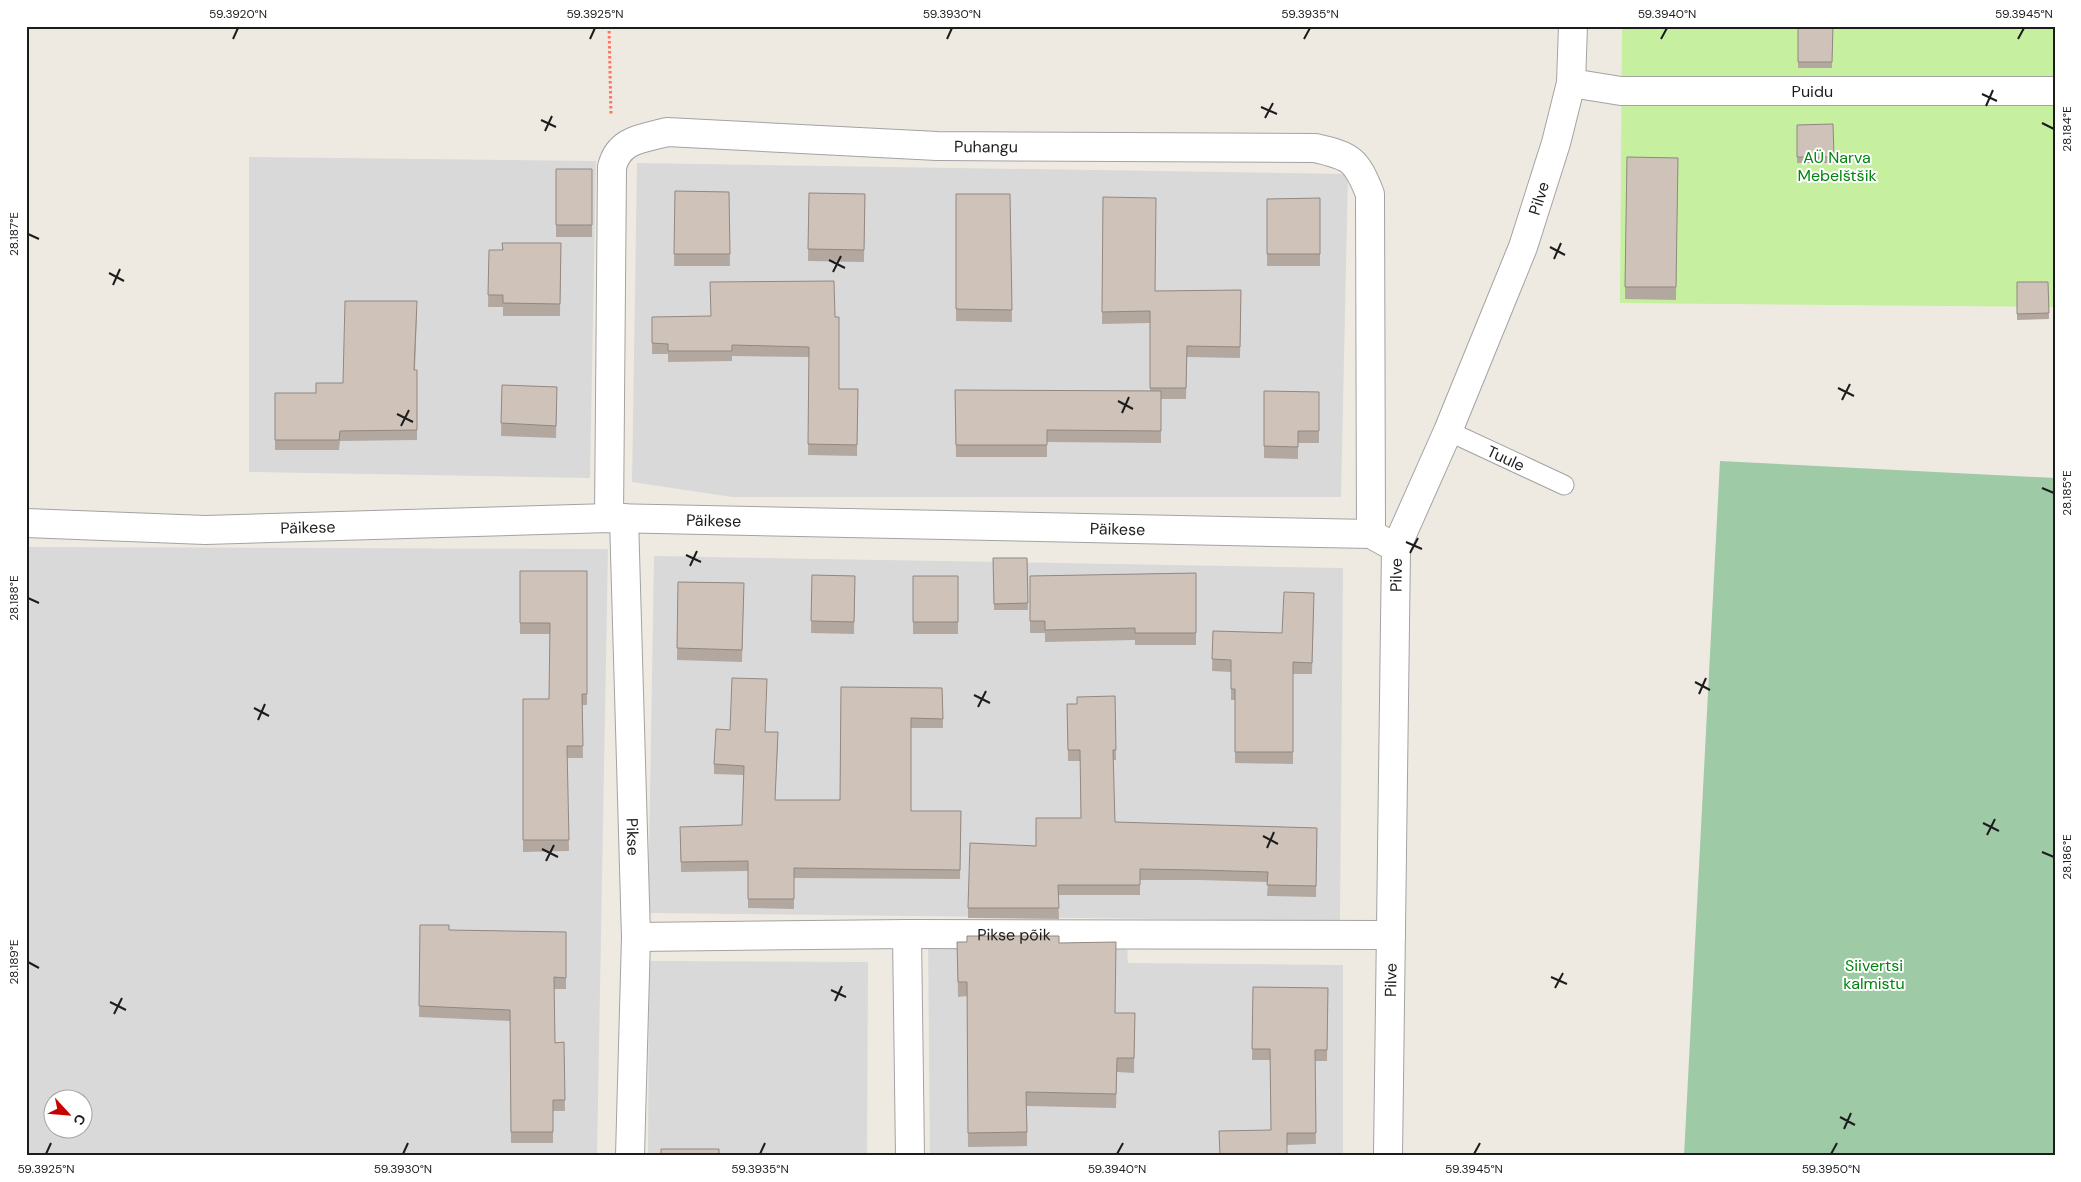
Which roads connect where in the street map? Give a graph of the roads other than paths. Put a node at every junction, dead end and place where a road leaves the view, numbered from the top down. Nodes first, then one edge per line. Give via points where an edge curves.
1 (1573, 26) edge
2 (1571, 83) junction
3 (2055, 91) edge
4 (629, 143) joint
5 (1448, 431) junction
6 (1564, 485) dead end
7 (617, 518) junction
8 (26, 523) edge
9 (1371, 534) junction
10 (1396, 548) junction
11 (906, 934) junction
12 (1391, 935) junction
13 (636, 937) junction
14 (630, 1156) edge
15 (910, 1156) edge
16 (1388, 1156) edge

1 - 2 street, Pilve
2 - 3 street, Puidu via 1621,91
2 - 5 street, Pilve via 1523,247
4 - 7 street, Pikse via 616,153 612,167
4 - 9 street, Puhangu via 667,132 937,146 1315,148 1343,154 1360,170 1370,194
5 - 6 lane, Tuule
5 - 10 street, Pilve
7 - 8 street, Päikese via 205,530
7 - 9 street, Päikese
7 - 13 street, Pikse
9 - 10 street, Päikese
10 - 12 street, Pilve
11 - 12 street, Pikse põik
11 - 13 street, Pikse põik
11 - 15 street
12 - 16 street, Pilve
13 - 14 street, Pikse

